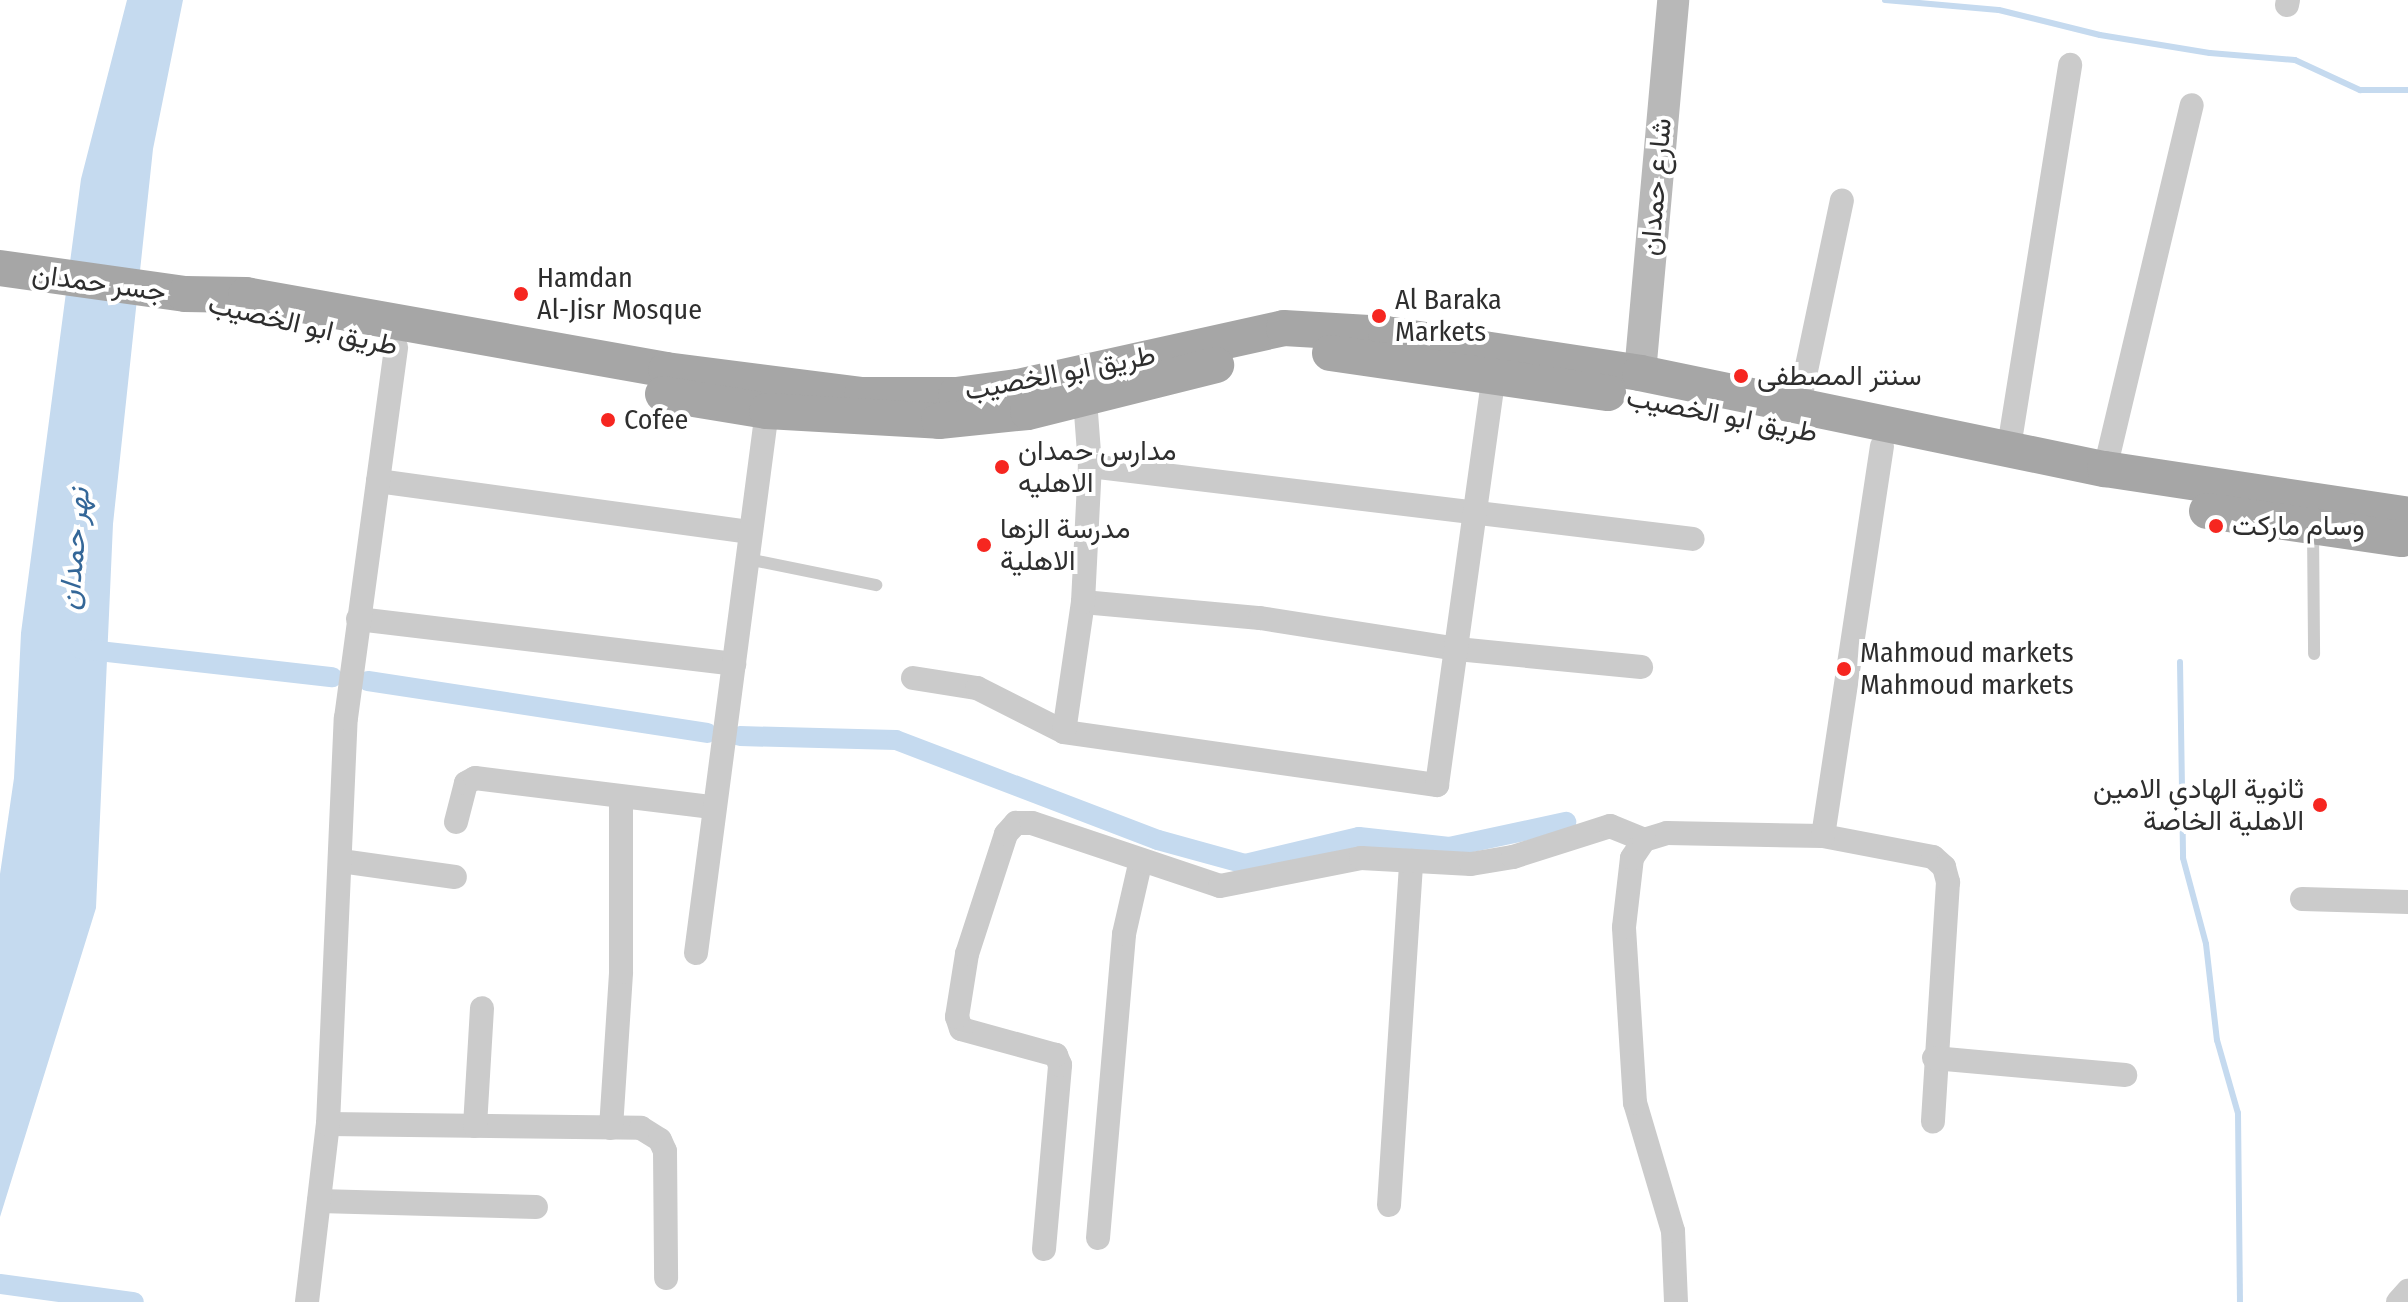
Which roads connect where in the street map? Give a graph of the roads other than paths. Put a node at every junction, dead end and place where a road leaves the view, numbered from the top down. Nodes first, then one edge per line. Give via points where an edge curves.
1 (1673, 0) edge
2 (2070, 65) dead end
3 (2192, 105) dead end
4 (1842, 200) dead end
5 (4, 271) edge
6 (185, 294) junction
7 (396, 347) junction
8 (1640, 373) junction
9 (1494, 376) junction
10 (664, 382) junction
11 (1085, 399) junction
12 (1799, 404) junction
13 (767, 411) junction
14 (1882, 446) junction
15 (2009, 447) junction
16 (1090, 466) junction
17 (2105, 469) junction
18 (378, 481) junction
19 (1476, 510) junction
20 (2408, 515) edge
21 (2313, 529) junction
22 (751, 532) junction
23 (1693, 539) dead end
24 (2408, 539) edge
25 (748, 559) junction
26 (876, 585) dead end
27 (1083, 602) junction
28 (358, 619) junction
29 (1457, 649) junction
30 (2314, 654) dead end
31 (734, 664) junction
32 (1641, 667) dead end
33 (913, 678) dead end
34 (1064, 732) junction
35 (621, 797) junction
36 (712, 807) junction
37 (456, 822) dead end
38 (1823, 836) junction
39 (1644, 840) junction
40 (1141, 860) junction
41 (341, 861) junction
42 (1411, 861) junction
43 (455, 877) dead end
44 (2302, 899) dead end
45 (2408, 902) edge
46 (696, 953) dead end
47 (482, 1008) dead end
48 (1934, 1058) junction
49 (2125, 1075) dead end
50 (1933, 1122) dead end
51 (328, 1124) junction
52 (475, 1126) junction
53 (611, 1128) junction
54 (319, 1201) junction
55 (1389, 1205) dead end
56 (536, 1207) dead end
57 (1098, 1238) dead end
58 (1044, 1249) dead end
59 (666, 1278) dead end
60 (2408, 1291) edge
61 (307, 1302) edge
62 (1676, 1302) edge
63 (2398, 1302) edge

1 - 8 main road, شارع حمدان
2 - 15 street
3 - 17 street
4 - 12 street
5 - 6 main road, جسر حمدان
6 - 7 main road, طريق ابو الخصيب via 243,317
6 - 10 main road, طريق ابو الخصيب via 246,295
7 - 10 main road, طريق ابو الخصيب
7 - 18 street
8 - 10 main road, طريق ابو الخصيب via 1386,334 1284,328 1049,381 956,395
8 - 12 main road, طريق ابو الخصيب
9 - 11 main road, طريق ابو الخصيب via 1349,354 1295,352 1242,358
9 - 14 main road, طريق ابو الخصيب via 1641,398
9 - 19 street
10 - 13 main road, طريق ابو الخصيب
11 - 13 main road, طريق ابو الخصيب via 939,421
11 - 16 street
12 - 15 main road, طريق ابو الخصيب
13 - 22 street
14 - 21 main road, طريق ابو الخصيب
14 - 38 street
15 - 17 main road, طريق ابو الخصيب
16 - 19 street
16 - 27 street
17 - 20 main road, طريق ابو الخصيب
18 - 22 street
18 - 28 street
19 - 23 street
19 - 29 street
21 - 24 main road, طريق ابو الخصيب
21 - 30 lane
22 - 25 street
25 - 26 lane
25 - 31 street
27 - 29 street via 1260,618
27 - 34 street
28 - 31 street
28 - 41 street via 346,718
29 - 32 street
29 - 34 street via 1437,785
31 - 36 street
33 - 34 street via 977,688
35 - 36 street
35 - 37 street via 475,778 466,783
35 - 53 street via 621,972
36 - 46 street
38 - 39 street via 1667,833
38 - 48 street via 1933,857 1944,867 1948,882
39 - 42 street via 1610,826 1513,857 1471,864
39 - 62 street via 1632,858 1624,927 1631,1043 1642,1134 1673,1231
40 - 42 street via 1220,886 1361,858
40 - 57 street via 1124,934
40 - 58 street via 1032,823 1016,823 1006,834 967,954 957,1017 961,1029 1056,1055 1060,1065
41 - 43 street
41 - 51 street
42 - 55 street
44 - 45 street
47 - 52 street
48 - 49 street
48 - 50 street
51 - 52 street
51 - 54 street
52 - 53 street
53 - 59 street via 641,1128 660,1140 665,1151
54 - 56 street
54 - 61 street
60 - 63 street

